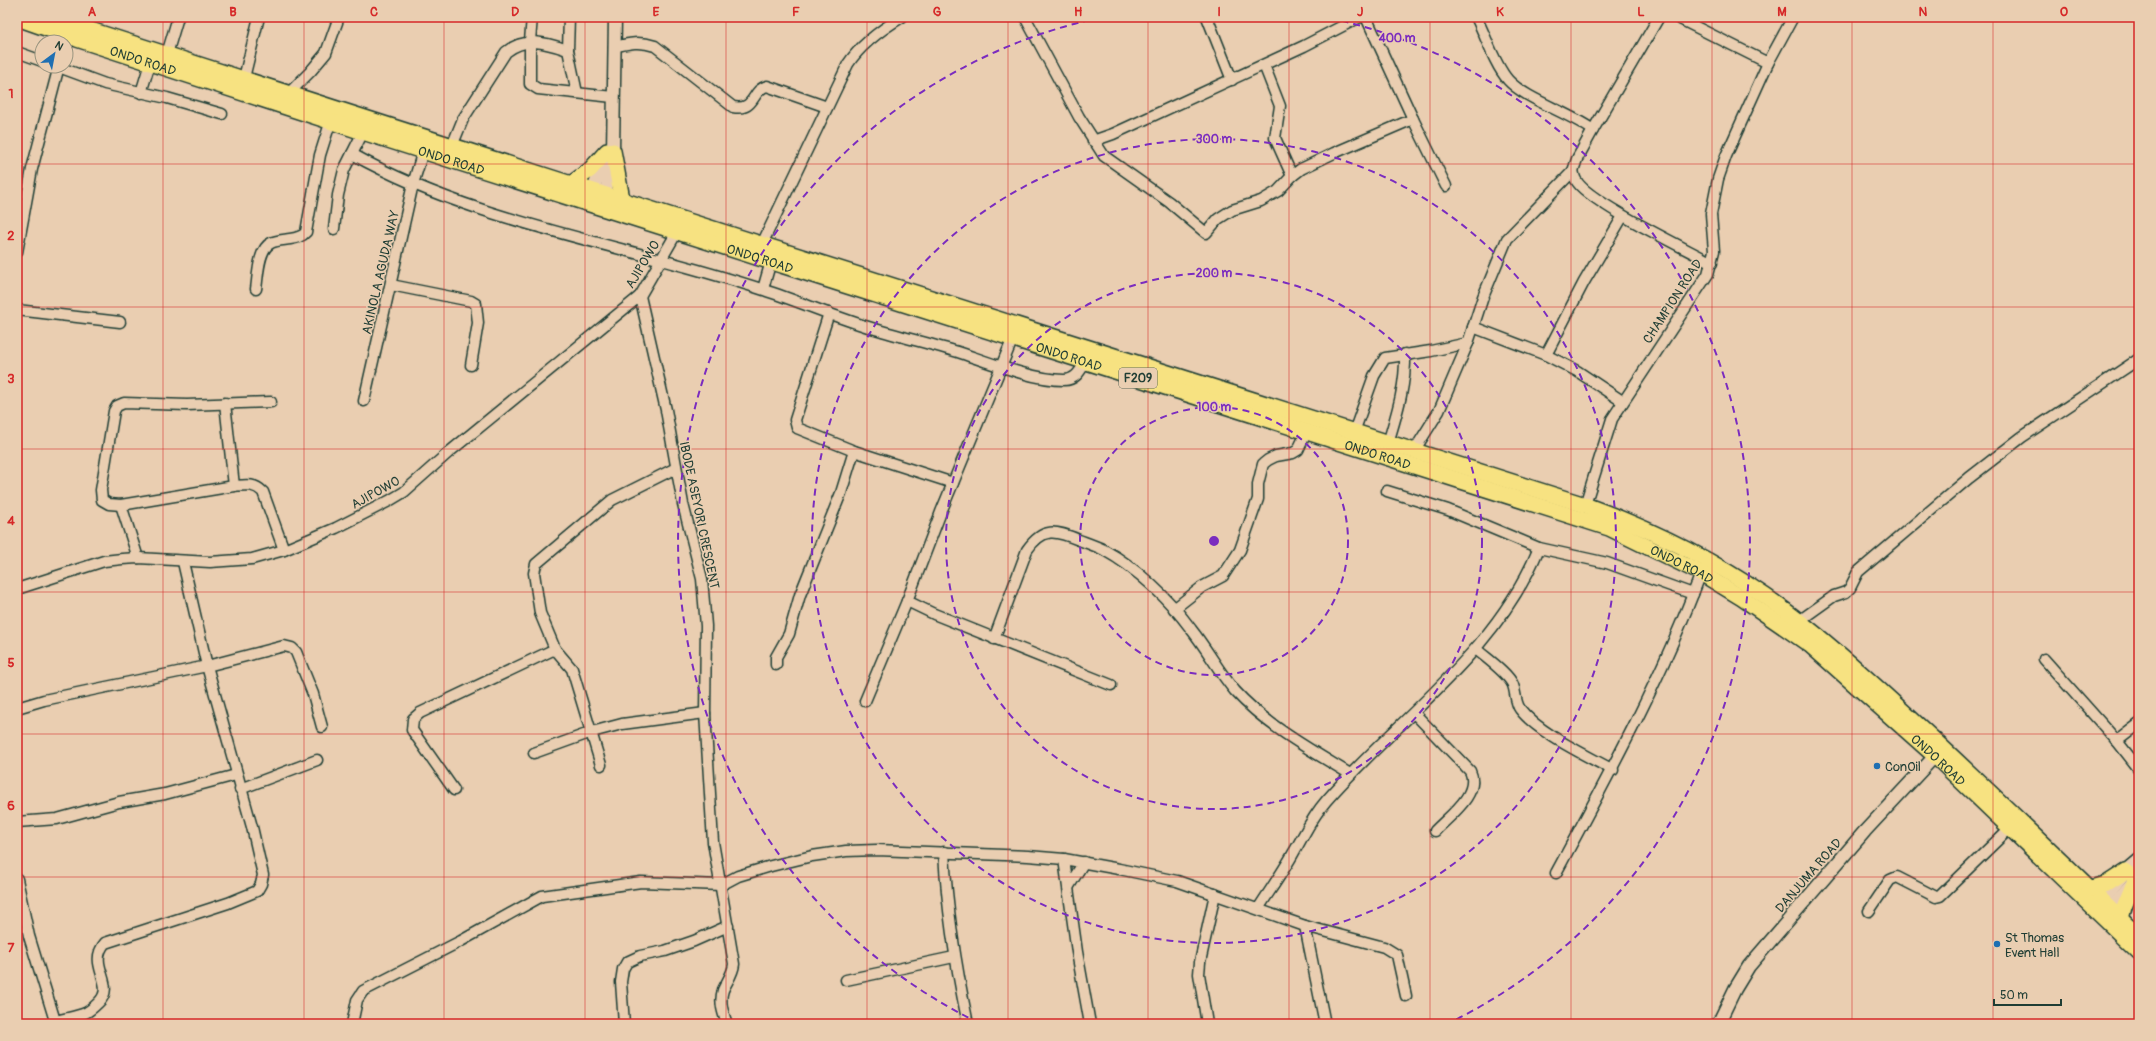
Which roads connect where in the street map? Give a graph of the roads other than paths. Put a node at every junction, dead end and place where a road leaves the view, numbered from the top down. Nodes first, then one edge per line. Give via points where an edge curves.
1 (50, 17) edge
2 (178, 17) edge
3 (259, 17) edge
4 (339, 17) edge
5 (532, 17) edge
6 (569, 17) edge
7 (615, 17) edge
8 (902, 17) edge
9 (1025, 17) edge
10 (1207, 17) edge
11 (1360, 17) edge
12 (1366, 17) edge
13 (1476, 17) edge
14 (1659, 17) edge
15 (1676, 17) edge
16 (1793, 17) edge
17 (17, 18) edge
18 (51, 34) edge
19 (530, 41) junction
20 (74, 44) edge
21 (614, 47) junction
22 (568, 50) junction
23 (17, 52) edge
24 (167, 54) junction
25 (34, 58) edge
26 (150, 63) junction
27 (1768, 63) junction
28 (1264, 65) junction
29 (74, 72) edge
30 (56, 74) edge
31 (244, 78) junction
32 (1232, 80) junction
33 (141, 93) junction
34 (289, 93) junction
35 (578, 93) junction
36 (613, 97) junction
37 (827, 107) junction
38 (222, 114) dead end
39 (333, 114) junction
40 (1413, 119) junction
41 (1593, 130) junction
42 (363, 132) junction
43 (1093, 141) junction
44 (452, 146) junction
45 (610, 147) junction
46 (423, 151) junction
47 (352, 154) junction
48 (1573, 170) junction
49 (1292, 176) junction
50 (413, 184) junction
51 (570, 184) junction
52 (1446, 186) dead end
53 (597, 198) junction
54 (622, 199) junction
55 (1623, 216) junction
56 (334, 229) dead end
57 (676, 232) junction
58 (762, 244) junction
59 (17, 252) edge
60 (660, 261) junction
61 (770, 261) junction
62 (1712, 263) junction
63 (392, 285) junction
64 (256, 289) dead end
65 (763, 289) junction
66 (640, 296) junction
67 (17, 310) edge
68 (829, 313) junction
69 (120, 322) dead end
70 (1473, 327) junction
71 (1013, 338) junction
72 (1468, 343) junction
73 (1406, 354) junction
74 (1546, 355) junction
75 (2139, 359) edge
76 (1086, 361) junction
77 (471, 365) dead end
78 (1001, 367) junction
79 (1204, 392) junction
80 (364, 400) dead end
81 (1622, 401) junction
82 (271, 402) dead end
83 (225, 404) junction
84 (1307, 431) junction
85 (1354, 432) junction
86 (1388, 443) junction
87 (854, 451) junction
88 (1414, 451) junction
89 (676, 468) junction
90 (953, 483) junction
91 (234, 486) junction
92 (1387, 491) dead end
93 (121, 505) junction
94 (1585, 505) junction
95 (1539, 548) junction
96 (284, 550) junction
97 (138, 558) junction
98 (183, 562) junction
99 (1701, 573) junction
100 (17, 589) edge
101 (1693, 594) junction
102 (907, 601) junction
103 (1174, 609) junction
104 (1799, 621) junction
105 (994, 639) junction
106 (555, 649) junction
107 (1476, 649) junction
108 (2044, 659) dead end
109 (776, 665) dead end
110 (207, 666) junction
111 (1110, 685) dead end
112 (865, 701) dead end
113 (17, 708) edge
114 (705, 713) junction
115 (1414, 713) junction
116 (1896, 713) junction
117 (2139, 724) edge
118 (322, 727) dead end
119 (592, 732) junction
120 (2117, 741) junction
121 (534, 752) dead end
122 (1935, 756) junction
123 (317, 760) dead end
124 (601, 765) dead end
125 (2139, 769) edge
126 (1613, 770) junction
127 (236, 774) junction
128 (1350, 774) junction
129 (240, 789) junction
130 (454, 790) dead end
131 (17, 822) edge
132 (2010, 828) junction
133 (1435, 831) dead end
134 (944, 852) junction
135 (1064, 859) junction
136 (2139, 860) edge
137 (1084, 862) junction
138 (1556, 874) dead end
139 (2133, 875) edge
140 (17, 880) edge
141 (720, 885) junction
142 (1069, 886) junction
143 (2089, 889) junction
144 (1215, 894) junction
145 (1258, 909) junction
146 (2102, 909) junction
147 (1869, 911) dead end
148 (2122, 919) junction
149 (728, 926) junction
150 (1305, 926) junction
151 (2139, 936) edge
152 (2139, 952) edge
153 (954, 957) junction
154 (846, 980) dead end
155 (1406, 996) dead end
156 (56, 1022) edge
157 (352, 1024) edge
158 (624, 1024) edge
159 (727, 1024) edge
160 (968, 1024) edge
161 (1090, 1024) edge
162 (1207, 1024) edge
163 (1325, 1024) edge
164 (1718, 1024) edge

1 - 24 main road, ONDO ROAD / F209
2 - 24 street
3 - 31 street
4 - 34 street via 326,53
5 - 19 street
6 - 22 street
7 - 21 street
8 - 37 street via 855,53
9 - 43 street
10 - 32 street
11 - 28 street
12 - 40 street
13 - 41 street via 1501,71 1509,82 1522,92
14 - 41 street
15 - 27 street
16 - 27 street, CHAMPION ROAD
17 - 18 main road, ONDO ROAD / F209
19 - 22 street via 543,42
19 - 35 street via 530,84 538,89
19 - 44 street via 512,47 499,61 463,119
20 - 26 main road, ONDO ROAD / F209
21 - 36 street
21 - 37 street via 632,42 644,42 655,46 733,107 742,108 748,105 762,87 767,86
22 - 35 street
23 - 25 street
24 - 31 main road, ONDO ROAD / F209
26 - 33 street
26 - 39 main road, ONDO ROAD / F209
27 - 62 street, CHAMPION ROAD via 1718,179 1711,214 1714,251
28 - 32 street
28 - 49 street via 1280,106 1275,138
29 - 33 street via 105,84
30 - 59 street via 32,168
31 - 34 main road, ONDO ROAD / F209
32 - 43 street
33 - 38 street
34 - 39 main road, ONDO ROAD / F209
35 - 36 street
36 - 45 street
37 - 58 street
39 - 42 main road, ONDO ROAD / F209
39 - 44 main road, ONDO ROAD / F209
39 - 64 street via 320,155 306,232 294,239 271,242 266,247 262,254
40 - 49 street via 1334,153
40 - 52 street
41 - 48 street
42 - 46 main road, ONDO ROAD / F209
42 - 47 street
43 - 49 street via 1104,156 1169,202 1206,233 1218,219 1232,210 1261,201 1278,191
44 - 51 main road, ONDO ROAD / F209
45 - 51 main road via 590,170
45 - 53 street
45 - 54 main road
46 - 50 street, AKINOLA AGUDA WAY
46 - 53 main road, ONDO ROAD / F209
47 - 50 street
47 - 56 street via 344,170 338,195
48 - 55 street via 1576,180 1584,189
48 - 70 street via 1508,239
50 - 60 street via 508,217
50 - 63 street, AKINOLA AGUDA WAY
51 - 53 main road, ONDO ROAD / F209
53 - 54 main road, ONDO ROAD / F209
53 - 57 main road, ONDO ROAD / F209
54 - 58 main road, ONDO ROAD / F209
55 - 62 street
55 - 74 street via 1584,282
57 - 60 street, AJIPOWO
57 - 61 main road, ONDO ROAD / F209
58 - 79 main road, ONDO ROAD / F209
60 - 65 street
60 - 66 street, AJIPOWO
61 - 65 street
61 - 71 main road, ONDO ROAD / F209
62 - 81 street, CHAMPION ROAD via 1708,274 1682,314
63 - 77 street via 476,304 478,323
63 - 80 street, AKINOLA AGUDA WAY
65 - 68 street
66 - 89 street, IBODE ASEYORI CRESCENT via 666,410
66 - 96 street, AJIPOWO via 404,492 336,528
67 - 69 street
68 - 78 street via 873,329
68 - 87 street via 806,379 795,424 797,428
70 - 72 street
70 - 74 street
71 - 76 main road, ONDO ROAD / F209
71 - 78 street
72 - 73 street
72 - 88 street via 1439,411
73 - 85 street via 1385,358 1380,363
73 - 86 street via 1406,376
74 - 81 street via 1577,370
75 - 104 street via 2022,437 1969,478 1858,572 1846,592 1834,596
76 - 78 street via 1078,375 1066,381
76 - 79 main road, ONDO ROAD / F209
78 - 90 street
79 - 84 main road, ONDO ROAD / F209
79 - 85 main road, ONDO ROAD / F209
81 - 94 street, CHAMPION ROAD via 1604,439
82 - 83 street
83 - 91 street
83 - 93 street via 124,403 117,406 114,411 101,490 102,500 109,504
84 - 99 main road, ONDO ROAD / F209 via 1609,528
84 - 103 street via 1298,450 1272,458 1263,464 1258,484 1258,499 1240,550 1226,572
85 - 86 main road, ONDO ROAD / F209
86 - 88 main road, ONDO ROAD / F209
87 - 90 street
87 - 109 street via 841,493 800,595 789,634 776,657
88 - 94 main road, ONDO ROAD / F209
89 - 106 street via 617,496 536,564 534,573 540,613
89 - 114 street, IBODE ASEYORI CRESCENT via 702,579 706,626
90 - 102 street
91 - 93 street
91 - 96 street via 250,484 263,492
92 - 95 street via 1448,510
93 - 97 street
94 - 104 main road, ONDO ROAD / F209 via 1650,530 1700,557 1764,595
95 - 101 street via 1607,563
95 - 107 street via 1528,574 1506,611
96 - 98 street, AJIPOWO via 252,559
97 - 98 street, AJIPOWO
97 - 100 street, AJIPOWO via 104,561
98 - 110 street
99 - 101 street
99 - 116 main road, ONDO ROAD / F209 via 1810,645
101 - 126 street via 1670,651
102 - 105 street
102 - 112 street
103 - 105 street via 1143,578 1104,550 1054,532 1043,533 1027,550
103 - 128 street via 1191,628 1235,691 1261,715 1313,752
104 - 116 main road, ONDO ROAD / F209
105 - 111 street
106 - 119 street via 572,669
106 - 130 street via 480,683 413,719 412,730
107 - 115 street
107 - 126 street via 1508,678 1513,686 1516,702 1530,719 1571,747
108 - 120 street
110 - 113 street
110 - 118 street via 284,646 292,648 313,694
110 - 127 street
114 - 119 street via 622,724
114 - 141 street, IBODE ASEYORI CRESCENT via 713,842
115 - 128 street
115 - 133 street via 1474,778 1473,787 1465,800
116 - 122 main road, ONDO ROAD / F209
116 - 143 main road, ONDO ROAD / F209
117 - 120 street
119 - 121 street
119 - 124 street
120 - 125 street
122 - 132 main road, ONDO ROAD / F209
122 - 164 street, DANJUMA ROAD via 1855,843 1749,966
123 - 129 street
126 - 138 street
127 - 129 street
127 - 131 street via 165,794 119,802 57,819
128 - 145 street via 1311,821
129 - 156 street via 263,875 257,891 106,943 99,958 107,990 104,998 88,1012
132 - 146 main road, ONDO ROAD / F209
132 - 147 street via 1940,896 1936,898 1897,877 1890,880
134 - 135 street
134 - 141 street via 877,850 812,856 738,876
134 - 153 street
135 - 137 street
135 - 142 street
136 - 139 street
137 - 142 street
137 - 144 street via 1177,881
139 - 143 main road
139 - 146 street
139 - 148 main road
140 - 156 street via 29,936
141 - 149 street, IBODE ASEYORI CRESCENT
141 - 157 street via 640,882 542,896 362,991 357,1000
142 - 161 street via 1077,952
143 - 146 main road, ONDO ROAD / F209
144 - 145 street
144 - 162 street via 1199,974
145 - 150 street
146 - 148 main road, ONDO ROAD / F209
146 - 152 main road, ONDO ROAD / F209
148 - 151 main road, ONDO ROAD / F209
149 - 158 street via 694,941 627,962 620,982
149 - 159 street, IBODE ASEYORI CRESCENT via 734,964 733,972 723,991 721,1004
150 - 155 street via 1384,946 1392,951 1398,960
150 - 163 street
153 - 154 street
153 - 160 street

